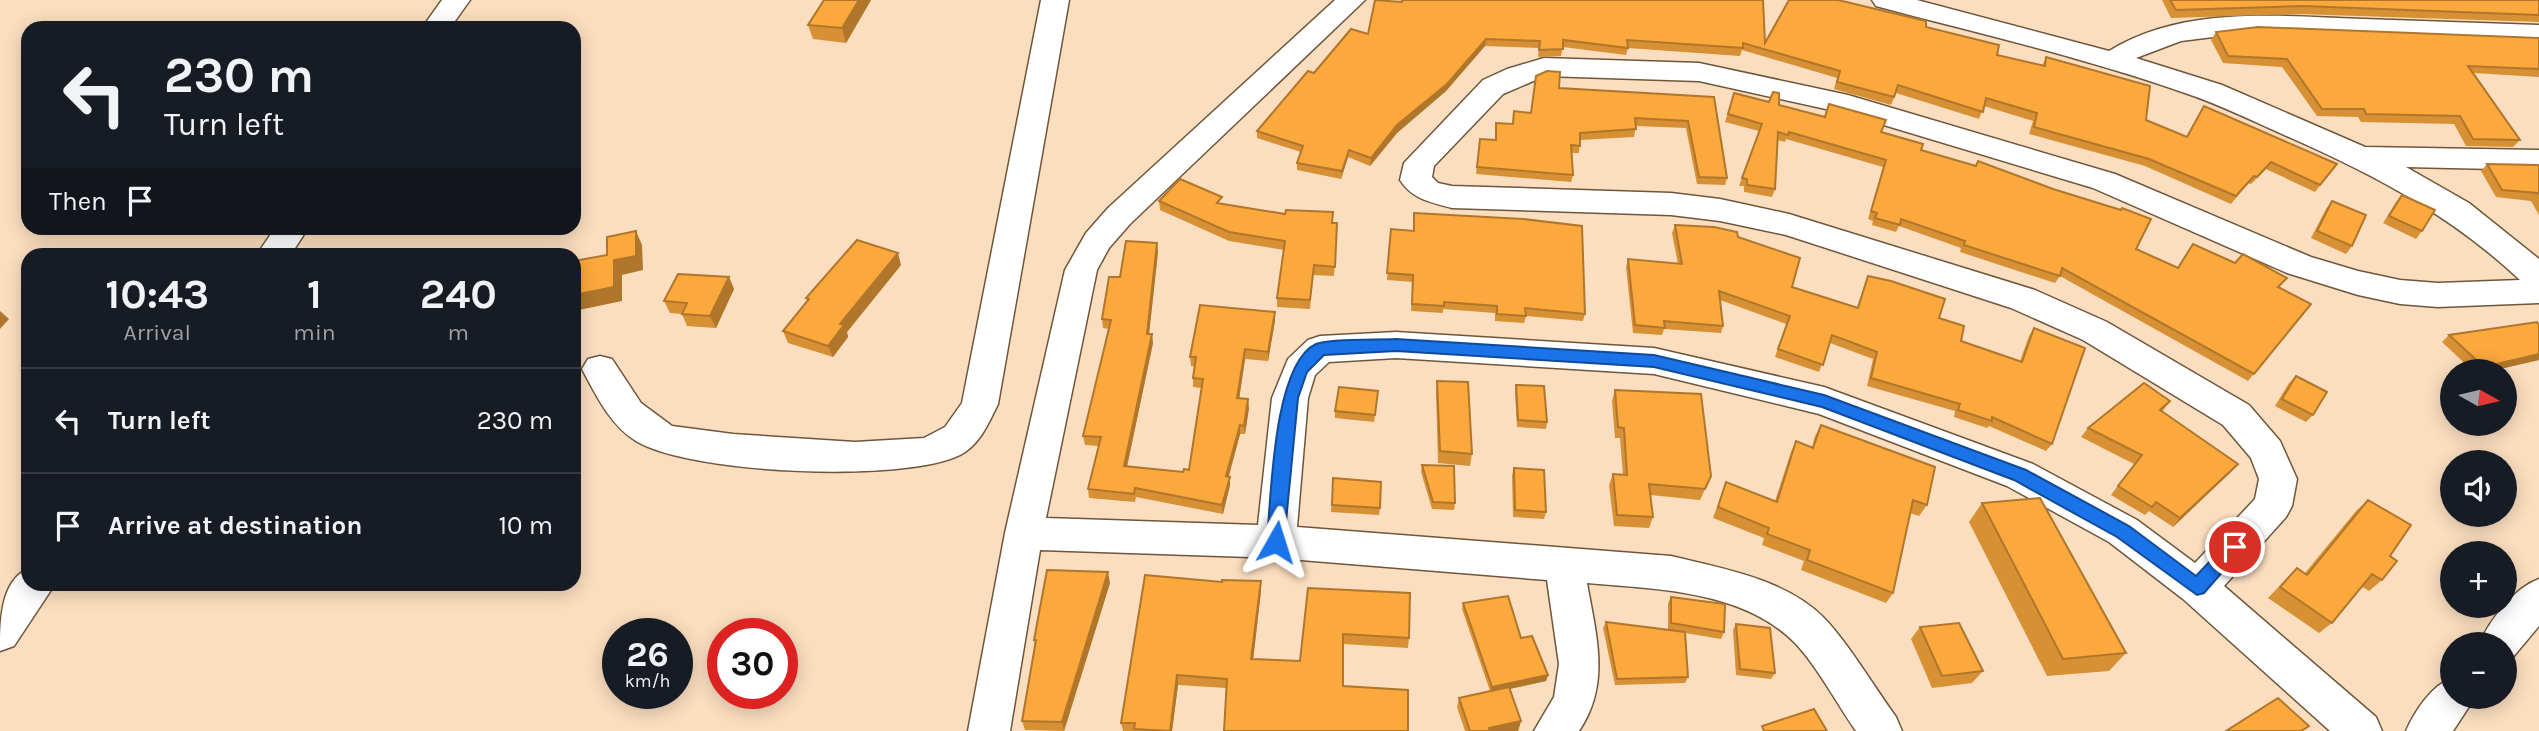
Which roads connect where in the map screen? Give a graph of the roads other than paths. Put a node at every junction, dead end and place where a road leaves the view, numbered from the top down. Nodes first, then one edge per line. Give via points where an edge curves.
1 (456, 0) edge
2 (1055, 0) edge
3 (1351, 0) edge
4 (1886, 0) edge
5 (441, 21) edge
6 (2539, 34) edge
7 (2112, 61) junction
8 (2539, 140) edge
9 (2358, 155) junction
10 (2507, 159) junction
11 (2539, 160) edge
12 (2539, 278) edge
13 (2539, 291) edge
14 (600, 369) dead end
15 (1024, 534) junction
16 (1276, 542) junction
17 (1564, 565) junction
18 (2197, 587) junction
19 (30, 591) edge
20 (2539, 596) edge
21 (1, 629) edge
22 (2509, 632) edge
23 (2445, 709) edge
24 (989, 731) edge
25 (1555, 731) edge
26 (1881, 731) edge
27 (2361, 731) edge
28 (2427, 731) edge

1 - 5 street
2 - 14 street via 980,404 967,429 946,445 921,455 883,458 673,441 652,435 626,412
3 - 15 street via 1170,165 1097,241 1081,270
4 - 7 street
6 - 7 street via 2253,24 2164,34 2135,44
7 - 9 street via 2201,88
8 - 10 street
9 - 10 street
9 - 12 street via 2444,199
10 - 11 street
13 - 18 street via 2438,295 2358,284 2299,265 2104,181 1848,104 1699,72 1544,66 1493,87 1419,163 1416,180 1427,191 1452,198 1671,204 1789,225 2023,299 2095,331 2236,415 2267,451 2278,479 2273,506
15 - 16 street
15 - 24 street
16 - 17 street
16 - 18 street via 1290,398 1300,369 1320,349 1396,345 1654,361 1824,401 2020,475 2123,531
17 - 25 street via 1580,664 1574,703
17 - 26 street via 1671,573 1776,606 1809,631
18 - 27 street
19 - 21 street
20 - 22 street
23 - 28 street

